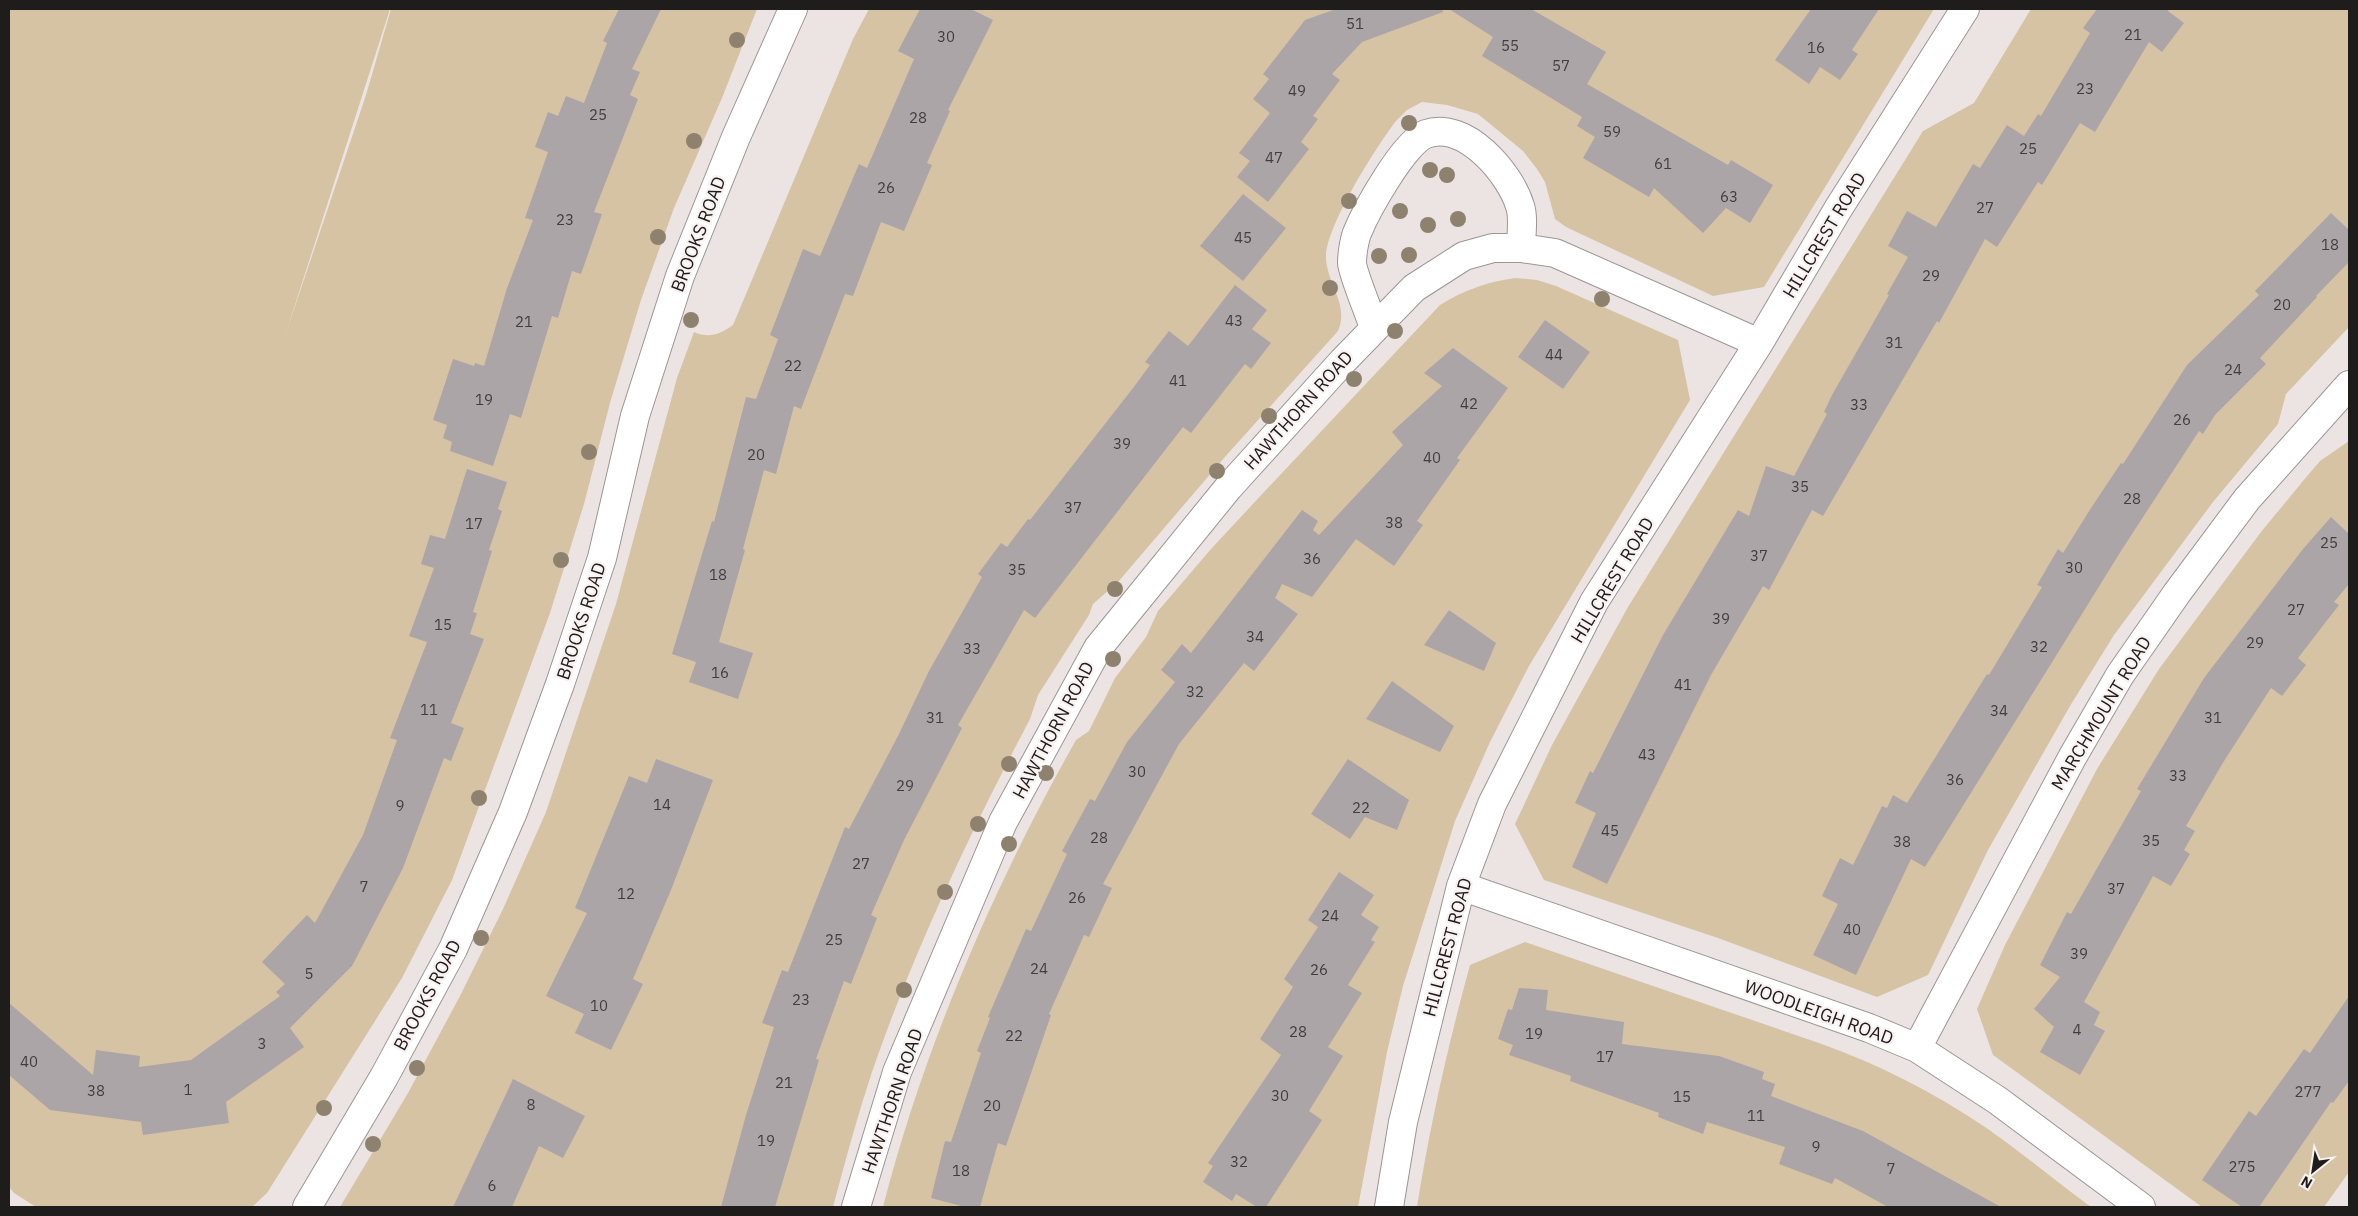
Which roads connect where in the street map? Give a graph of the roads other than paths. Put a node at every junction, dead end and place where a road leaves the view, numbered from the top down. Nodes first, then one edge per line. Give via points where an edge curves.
1 (793, 9) edge
2 (1965, 9) edge
3 (1521, 248) junction
4 (1374, 328) junction
5 (1759, 344) junction
6 (2349, 385) edge
7 (1461, 886) junction
8 (1917, 1048) junction
9 (307, 1207) edge
10 (856, 1207) edge
11 (1389, 1207) edge
12 (2141, 1207) edge

1 - 9 street, BROOKS ROAD via 736,137 680,276 635,416 602,558 513,812 453,949 384,1077
2 - 5 street, HILLCREST ROAD via 1838,210
3 - 4 street, HAWTHORN ROAD via 1493,248 1464,256 1414,288
3 - 4 street via 1521,206 1504,175 1487,154 1448,132 1426,134 1410,146 1381,186 1356,234 1352,264
3 - 5 street, HAWTHORN ROAD via 1555,253 1589,266
4 - 10 street, HAWTHORN ROAD via 1228,488 1098,648 1000,830 897,1072
5 - 7 street, HILLCREST ROAD via 1594,602 1492,804
6 - 8 street, MARCHMOUNT ROAD via 2248,499 2120,674
7 - 8 street, WOODLEIGH ROAD via 1869,1028
7 - 11 street, HILLCREST ROAD via 1403,1122
8 - 12 street, WOODLEIGH ROAD via 1996,1100

